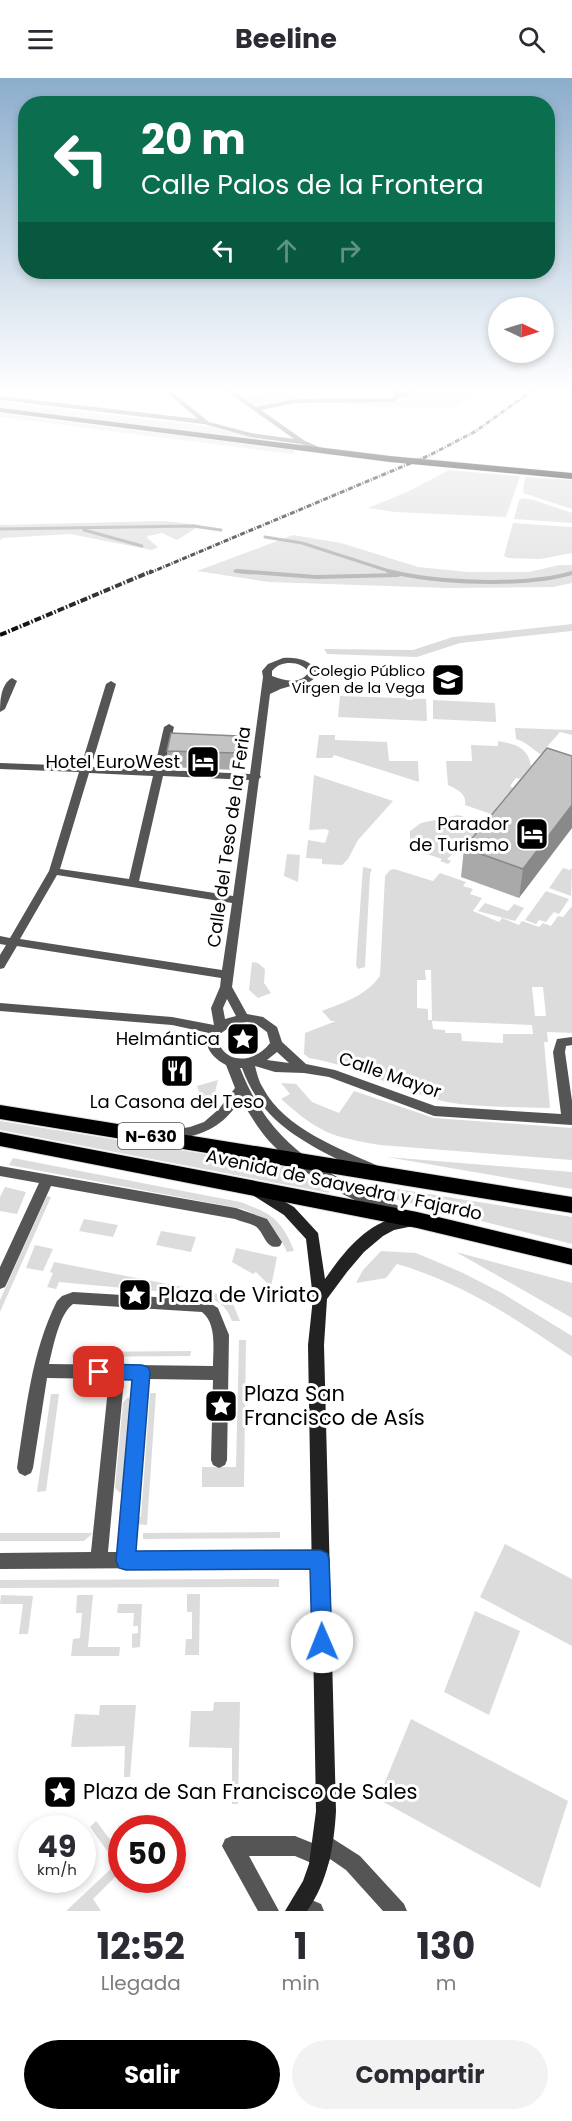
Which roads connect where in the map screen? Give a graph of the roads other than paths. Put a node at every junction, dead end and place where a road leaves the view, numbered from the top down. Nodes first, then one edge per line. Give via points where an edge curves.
1 (268, 677) junction
2 (12, 681) dead end
3 (111, 684) dead end
4 (285, 684) junction
5 (268, 692) junction
6 (0, 709) edge
7 (169, 727) dead end
8 (0, 766) edge
9 (86, 770) junction
10 (158, 773) junction
11 (256, 777) junction
12 (54, 871) junction
13 (133, 884) junction
14 (238, 900) junction
15 (0, 940) edge
16 (14, 942) junction
17 (0, 965) edge
18 (227, 981) junction
19 (0, 1007) edge
20 (243, 1018) junction
21 (218, 1028) junction
22 (572, 1041) edge
23 (276, 1044) junction
24 (231, 1061) junction
25 (251, 1063) junction
26 (304, 1068) junction
27 (240, 1090) junction
28 (0, 1112) edge
29 (570, 1120) edge
30 (156, 1137) junction
31 (0, 1139) edge
32 (302, 1162) junction
33 (0, 1171) edge
34 (377, 1172) junction
35 (48, 1180) junction
36 (250, 1186) junction
37 (572, 1205) edge
38 (417, 1220) junction
39 (275, 1242) dead end
40 (572, 1257) edge
41 (0, 1283) edge
42 (320, 1298) junction
43 (42, 1371) junction
44 (130, 1372) junction
45 (221, 1373) junction
46 (219, 1460) dead end
47 (25, 1468) dead end
48 (320, 1559) junction
49 (99, 1560) junction
50 (0, 1561) edge
51 (126, 1561) junction
52 (323, 1850) junction
53 (303, 1909) edge
54 (269, 1911) edge
55 (397, 1911) edge

1 - 4 street
1 - 4 street via 270,666 286,661 305,663 314,672 304,682
1 - 5 street, Calle del Teso de la Feria
2 - 6 street
3 - 9 street
4 - 5 street
5 - 11 street, Calle del Teso de la Feria
7 - 10 street
8 - 9 street
9 - 10 street
9 - 12 street
10 - 11 street
10 - 13 street
11 - 14 street, Calle del Teso de la Feria
12 - 13 street
12 - 16 street
13 - 14 street
14 - 18 street, Calle del Teso de la Feria
15 - 16 street
16 - 17 street
16 - 18 street
18 - 20 street
18 - 21 street, Calle del Teso de la Feria via 217,1008
19 - 21 street
20 - 21 street
20 - 23 street via 268,1024 276,1035
21 - 24 street via 212,1042 215,1051
22 - 29 street via 561,1042 559,1052
23 - 25 street via 266,1057
23 - 26 street, Calle Mayor
24 - 25 street
24 - 27 street
25 - 26 street, Calle Mayor
25 - 34 street via 259,1093 285,1120 306,1136
26 - 29 street, Calle Mayor via 351,1079 434,1111
27 - 30 street via 225,1113 208,1127
27 - 32 street via 262,1125
28 - 30 highway, Avenida de Saavedra y Fajardo / N-630
30 - 32 highway, Avenida de Saavedra y Fajardo / N-630
31 - 36 highway, Avenida de Saavedra y Fajardo / N-630
32 - 34 highway, Avenida de Saavedra y Fajardo / N-630
32 - 38 street via 340,1187
33 - 35 street
34 - 37 highway, Avenida de Saavedra y Fajardo / N-630
35 - 39 street via 236,1214 262,1223
35 - 41 street
36 - 38 highway, Avenida de Saavedra y Fajardo / N-630
36 - 42 main road via 290,1211 312,1237
38 - 40 highway, Avenida de Saavedra y Fajardo / N-630
38 - 42 main road via 389,1226 371,1238 343,1266
42 - 48 main road via 316,1345
43 - 44 street
43 - 45 street via 50,1334 62,1305 73,1298 204,1306 213,1312 220,1335
43 - 47 street
44 - 45 street
44 - 49 street
44 - 51 street
45 - 46 street
48 - 51 street
48 - 52 main road via 326,1811
49 - 50 street
49 - 51 street
52 - 53 main road
52 - 54 street via 232,1846
52 - 55 street via 353,1863

